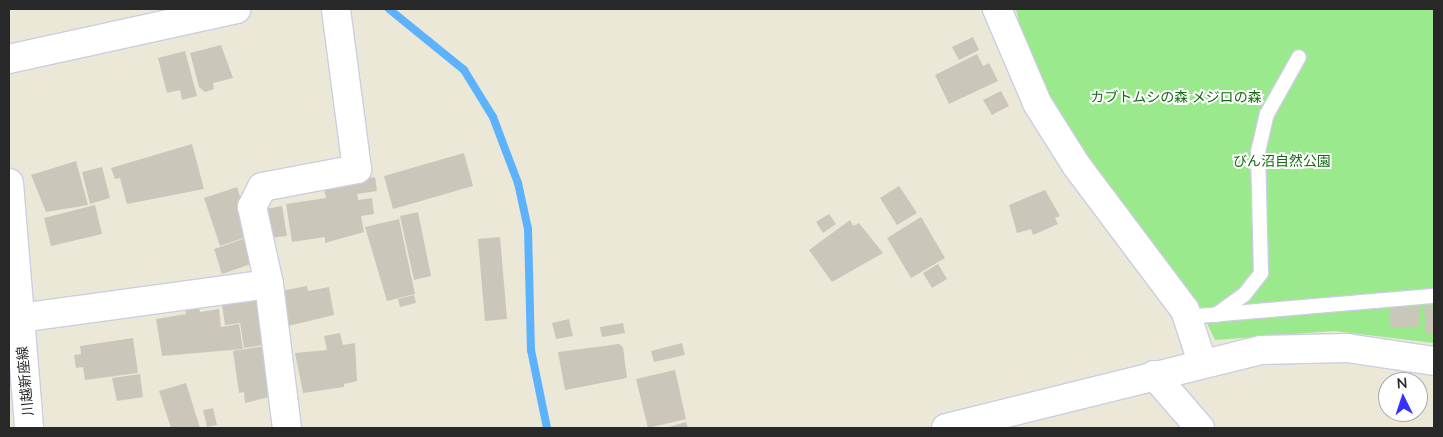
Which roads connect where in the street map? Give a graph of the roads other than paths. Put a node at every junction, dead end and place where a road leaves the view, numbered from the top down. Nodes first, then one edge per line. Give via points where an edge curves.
1 (237, 9) edge
2 (336, 9) edge
3 (998, 9) edge
4 (1299, 56) dead end
5 (9, 59) edge
6 (9, 183) edge
7 (269, 284) junction
8 (1434, 296) edge
9 (16, 304) edge
10 (1216, 315) junction
11 (1188, 317) junction
12 (1434, 360) edge
13 (1202, 362) junction
14 (1154, 375) junction
15 (30, 428) edge
16 (287, 428) edge
17 (946, 428) edge
18 (1200, 428) edge

1 - 5 street
2 - 7 street via 357,169 262,187 252,207
3 - 11 street via 1020,69 1055,135
4 - 10 lane via 1267,114 1258,152 1261,273 1244,295
6 - 9 street, 川越新座線
7 - 9 street
7 - 16 street
8 - 10 lane
9 - 15 street, 川越新座線
10 - 11 lane
11 - 13 street
12 - 13 street via 1381,351 1311,347 1261,350
13 - 14 street
14 - 17 street
14 - 18 street

